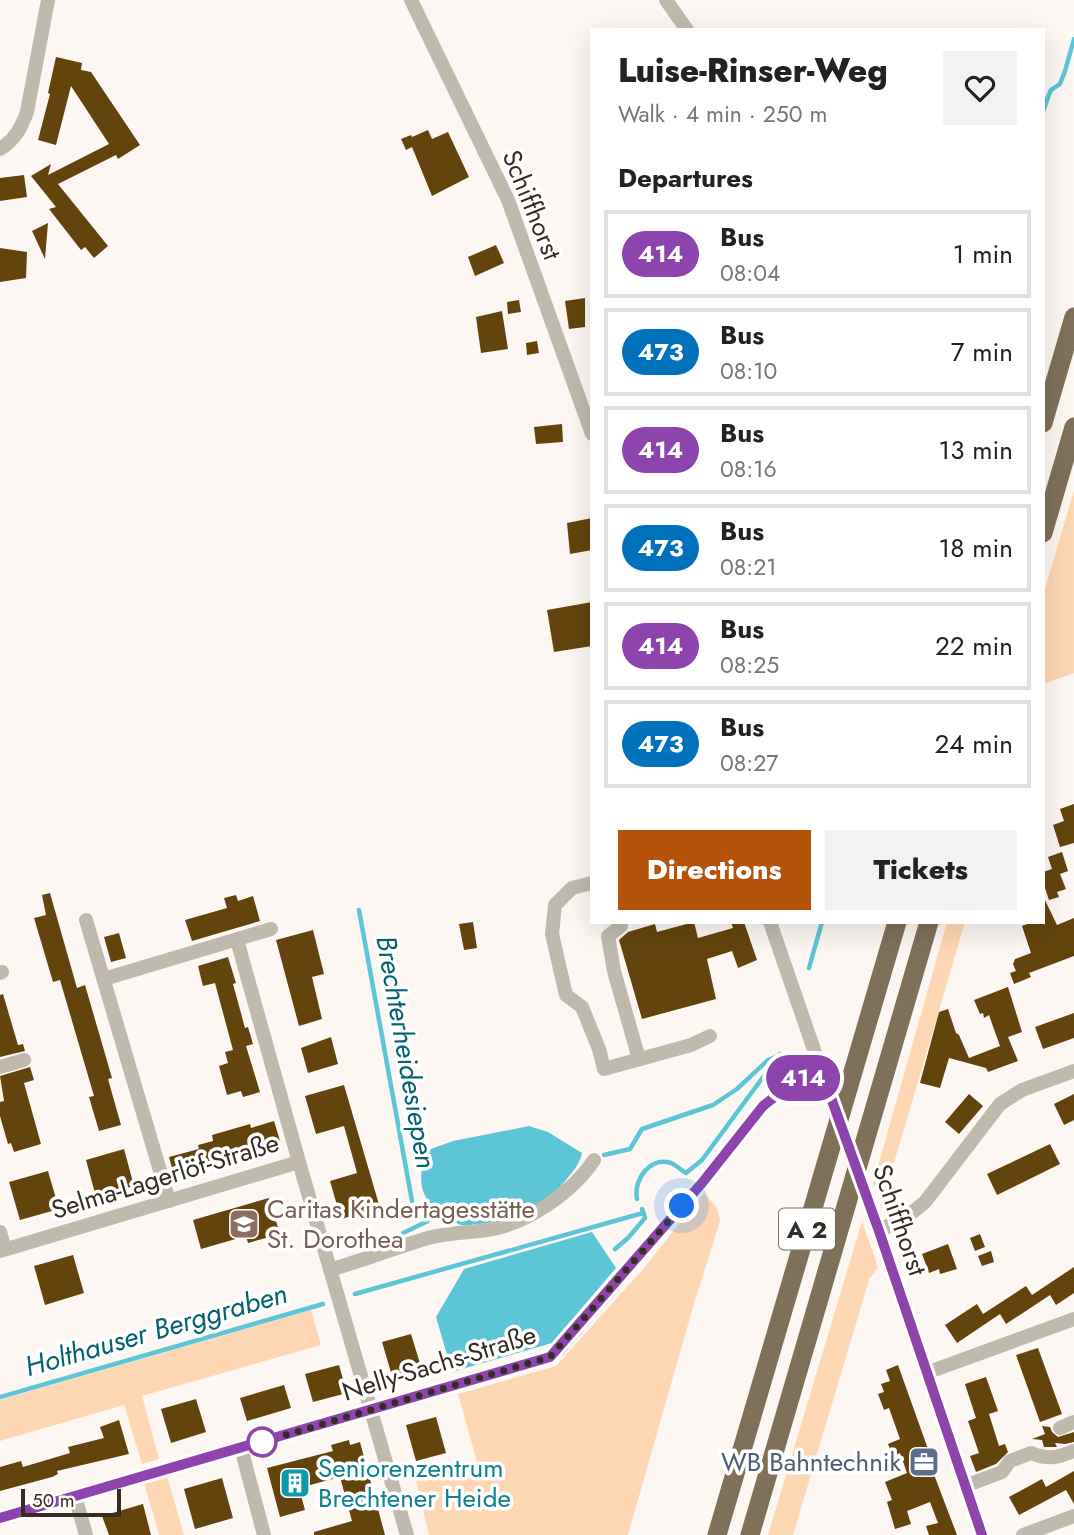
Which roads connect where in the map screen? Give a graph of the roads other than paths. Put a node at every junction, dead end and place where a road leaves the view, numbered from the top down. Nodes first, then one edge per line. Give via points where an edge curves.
1 (48, 0) edge
2 (411, 0) edge
3 (666, 0) edge
4 (686, 28) edge
5 (0, 149) edge
6 (1074, 317) edge
7 (1045, 416) edge
8 (1074, 427) edge
9 (590, 428) edge
10 (1045, 526) edge
11 (590, 884) edge
12 (86, 920) dead end
13 (620, 924) edge
14 (771, 924) edge
15 (896, 924) edge
16 (928, 924) edge
17 (271, 929) dead end
18 (237, 940) junction
19 (104, 979) junction
20 (710, 1035) dead end
21 (639, 1059) junction
22 (24, 1060) dead end
23 (0, 1068) edge
24 (821, 1070) junction
25 (1074, 1071) edge
26 (594, 1160) dead end
27 (299, 1162) junction
28 (169, 1200) junction
29 (0, 1232) edge
30 (882, 1234) junction
31 (3, 1250) edge
32 (330, 1270) junction
33 (1074, 1319) edge
34 (926, 1373) junction
35 (371, 1409) junction
36 (241, 1448) junction
37 (1074, 1451) edge
38 (965, 1486) junction
39 (75, 1496) junction
40 (1074, 1516) edge
41 (0, 1518) edge
42 (86, 1535) edge
43 (264, 1535) edge
44 (407, 1535) edge
45 (717, 1535) edge
46 (750, 1535) edge
47 (982, 1535) edge
48 (1023, 1535) edge

1 - 5 street via 27,112 20,129
2 - 9 street, Schiffhorst via 508,200
3 - 4 street
6 - 7 highway
8 - 10 highway
11 - 21 street via 572,888 555,905 552,934 566,995 582,1007 604,1069
12 - 19 street
13 - 21 street via 608,936
14 - 24 street, Schiffhorst
15 - 45 highway, A 2
16 - 46 highway, A 2
17 - 18 street
18 - 19 street
18 - 27 street
19 - 28 street
20 - 21 street
22 - 23 street
24 - 30 street, Schiffhorst, bridge
24 - 35 street, Nelly-Sachs-Straße via 763,1106 550,1357
25 - 30 street via 1022,1090 1000,1104 925,1202
26 - 32 street via 545,1206 519,1220 493,1229 430,1238
27 - 28 street, Selma-Lagerlöf-Straße
27 - 32 street, Selma-Lagerlöf-Straße
28 - 31 street, Selma-Lagerlöf-Straße
29 - 31 street
30 - 34 street, Schiffhorst
32 - 35 street, Selma-Lagerlöf-Straße
33 - 34 street
34 - 38 street, Schiffhorst
35 - 36 street, Nelly-Sachs-Straße
35 - 44 street, Selma-Lagerlöf-Straße
36 - 39 street, Nelly-Sachs-Straße
36 - 43 street
37 - 38 street via 1045,1459 1031,1453 1010,1461 1002,1472
38 - 47 street, Schiffhorst
39 - 41 street, Nelly-Sachs-Straße
39 - 42 street
40 - 48 street

